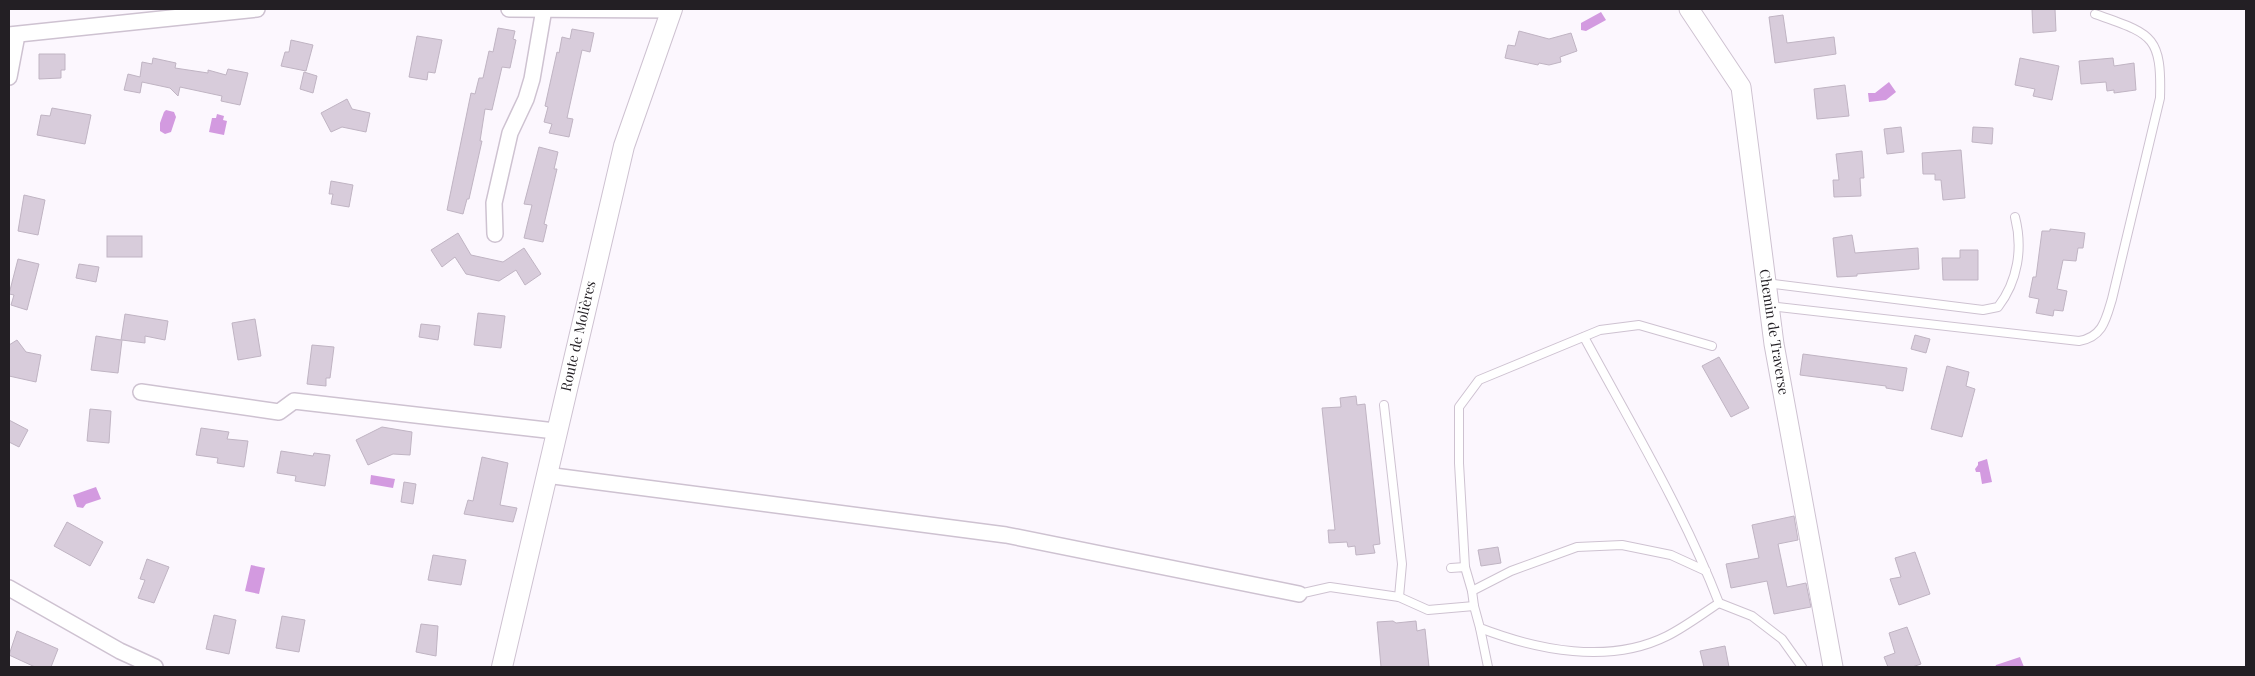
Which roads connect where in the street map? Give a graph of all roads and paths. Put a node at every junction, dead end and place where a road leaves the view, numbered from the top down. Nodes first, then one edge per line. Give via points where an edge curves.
1 (257, 9) edge
2 (509, 9) edge
3 (544, 9) edge
4 (672, 9) edge
5 (1689, 9) edge
6 (2095, 14) dead end
7 (13, 35) edge
8 (9, 76) edge
9 (2015, 217) dead end
10 (496, 234) dead end
11 (1766, 283) junction
12 (1769, 306) junction
13 (1584, 337) junction
14 (1712, 346) dead end
15 (141, 392) dead end
16 (1384, 405) dead end
17 (556, 431) junction
18 (546, 475) junction
19 (1465, 567) junction
20 (1452, 568) dead end
21 (1706, 570) junction
22 (9, 588) edge
23 (1472, 591) junction
24 (1299, 594) joint
25 (1399, 597) junction
26 (1719, 603) junction
27 (1474, 606) junction
28 (1480, 628) junction
29 (155, 667) edge
30 (502, 667) edge
31 (1488, 667) edge
32 (1802, 667) edge
33 (1833, 667) edge

1 - 7 street
2 - 3 street
3 - 4 street
3 - 10 street via 532,79 510,133 494,203
4 - 17 main road, Route de Molières via 624,146
5 - 11 street, Chemin de Traverse via 1741,87
6 - 12 lane via 2137,29 2146,36 2157,52 2161,78 2160,98 2112,299 2104,325 2097,335 2079,341
7 - 8 street
9 - 11 lane via 2019,260 2012,284 1998,307 1983,310
11 - 12 street, Chemin de Traverse
12 - 33 street, Chemin de Traverse
13 - 14 lane via 1600,330 1639,325
13 - 19 lane via 1478,380 1459,407
13 - 21 lane
15 - 17 street via 280,412 294,401
16 - 25 lane via 1402,564
17 - 18 main road, Route de Molières
18 - 24 street via 1006,535
18 - 30 main road, Route de Molières
19 - 20 lane
19 - 23 lane
21 - 23 lane via 1671,555 1622,545 1577,547 1512,571
21 - 26 lane
22 - 29 street via 120,651
23 - 27 lane
24 - 25 lane via 1330,588
25 - 27 lane via 1428,610
26 - 28 lane via 1667,636 1635,648 1595,652 1513,641
26 - 32 lane via 1752,616 1782,639
27 - 28 lane
28 - 31 lane

